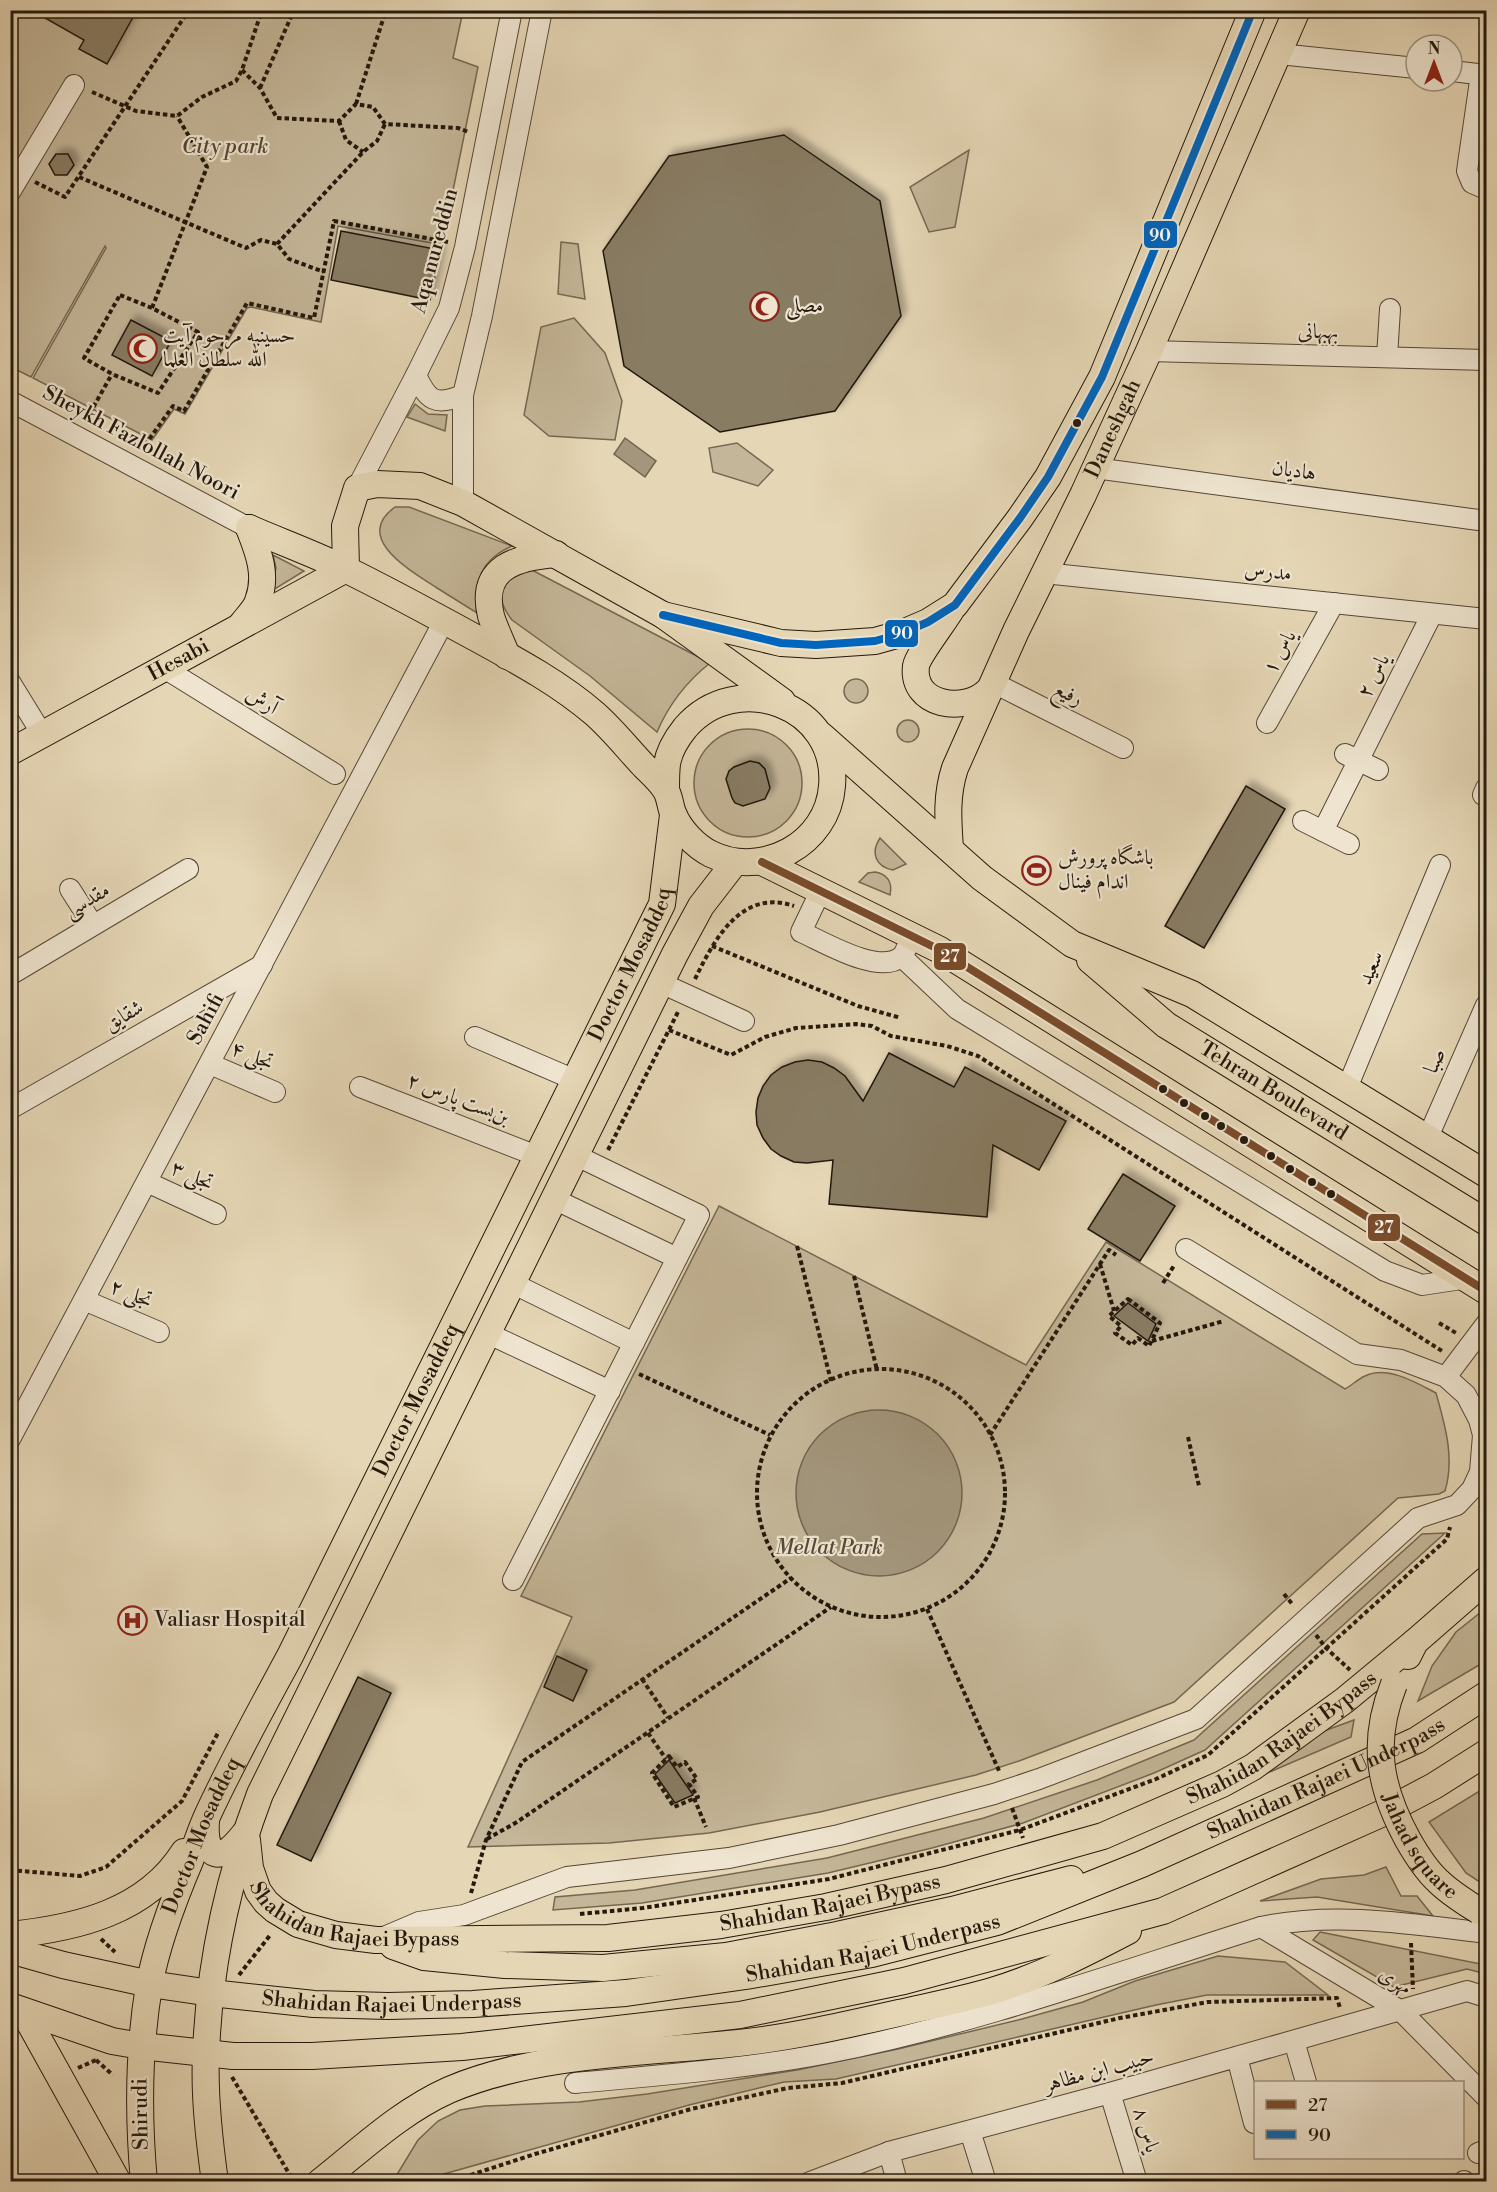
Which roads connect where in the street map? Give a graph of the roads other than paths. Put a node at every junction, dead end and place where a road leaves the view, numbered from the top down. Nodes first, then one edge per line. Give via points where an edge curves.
1 (512, 10) edge
2 (542, 10) edge
3 (1253, 10) edge
4 (1297, 10) edge
5 (1279, 54) junction
6 (1404, 67) edge
7 (1464, 72) edge
8 (1484, 75) edge
9 (74, 85) road end
10 (1486, 189) edge
11 (10, 192) edge
12 (1390, 309) dead end
13 (1149, 351) junction
14 (1387, 357) junction
15 (1486, 360) edge
16 (416, 375) junction
17 (463, 395) junction
18 (10, 401) edge
19 (1095, 468) junction
20 (357, 488) junction
21 (463, 503) junction
22 (1486, 521) edge
23 (249, 528) junction
24 (556, 554) junction
25 (345, 569) junction
26 (1044, 573) junction
27 (1334, 603) junction
28 (955, 605) junction
29 (1432, 614) junction
30 (663, 615) junction
31 (1486, 619) edge
32 (444, 621) junction
33 (240, 627) junction
34 (507, 656) junction
35 (164, 668) junction
36 (10, 682) edge
37 (990, 686) junction
38 (798, 712) junction
39 (1267, 723) dead end
40 (818, 732) junction
41 (42, 734) junction
42 (1123, 748) dead end
43 (10, 752) edge
44 (1352, 757) junction
45 (1378, 770) dead end
46 (335, 774) dead end
47 (666, 790) junction
48 (674, 815) junction
49 (1303, 821) dead end
50 (1323, 831) junction
51 (1349, 844) dead end
52 (950, 849) junction
53 (735, 862) junction
54 (762, 862) junction
55 (1440, 865) dead end
56 (188, 868) dead end
57 (70, 888) dead end
58 (821, 890) junction
59 (662, 904) junction
60 (694, 918) junction
61 (93, 926) junction
62 (1072, 944) junction
63 (907, 947) junction
64 (262, 965) junction
65 (10, 975) edge
66 (661, 983) junction
67 (1486, 1005) edge
68 (744, 1021) dead end
69 (475, 1037) dead end
70 (210, 1064) junction
71 (575, 1080) junction
72 (360, 1087) dead end
73 (1347, 1088) junction
74 (275, 1092) dead end
75 (10, 1109) edge
76 (1428, 1137) junction
77 (575, 1155) junction
78 (537, 1156) junction
79 (1486, 1174) edge
80 (147, 1182) junction
81 (554, 1199) junction
82 (216, 1214) dead end
83 (1486, 1222) edge
84 (1186, 1249) dead end
85 (677, 1258) junction
86 (512, 1283) junction
87 (1477, 1284) edge
88 (84, 1300) junction
89 (1486, 1324) edge
90 (159, 1332) dead end
91 (487, 1333) junction
92 (634, 1343) junction
93 (1446, 1377) junction
94 (610, 1390) junction
95 (10, 1439) edge
96 (513, 1580) dead end
97 (1486, 1580) edge
98 (1415, 1642) junction
99 (1486, 1695) edge
100 (1486, 1754) edge
101 (207, 1817) junction
102 (246, 1832) junction
103 (1142, 1864) junction
104 (1163, 1911) junction
105 (1484, 1920) edge
106 (1261, 1927) junction
107 (10, 1935) edge
108 (376, 1940) junction
109 (10, 1950) edge
110 (150, 1984) junction
111 (211, 1993) junction
112 (1486, 1996) edge
113 (17, 2009) edge
114 (1407, 2009) junction
115 (1294, 2041) junction
116 (141, 2046) junction
117 (206, 2054) junction
118 (1237, 2057) junction
119 (1306, 2081) edge
120 (575, 2083) dead end
121 (1110, 2093) junction
122 (1486, 2097) edge
123 (1254, 2123) dead end
124 (970, 2131) junction
125 (889, 2152) junction
126 (118, 2181) edge
127 (144, 2181) edge
128 (215, 2181) edge
129 (320, 2181) edge
130 (810, 2181) edge
131 (897, 2181) edge
132 (986, 2181) edge
133 (1137, 2181) edge

1 - 16 street, Aqa nureddin via 465,247 449,308
2 - 17 street
3 - 28 main road, Daneshgah via 1096,387 1048,477
4 - 5 main road, Daneshgah
5 - 6 street
5 - 13 main road, Daneshgah
7 - 8 street
8 - 10 street via 1467,171 1472,183
9 - 11 street
12 - 14 street
13 - 14 street, بهبهانی
13 - 19 main road, Daneshgah
14 - 15 street, بهبهانی
16 - 17 street via 431,399 442,402
16 - 20 street, Aqa nureddin
17 - 21 street
18 - 23 street, Sheykh Fazlollah Noori
19 - 22 street, هادیان
19 - 26 main road, Daneshgah
20 - 21 main road via 376,484 420,486
20 - 25 main road via 345,526
21 - 24 main road
23 - 25 main road
23 - 33 main road via 261,559 262,579 258,602
24 - 30 main road
24 - 34 main road via 519,560 502,568 491,582 491,617
25 - 32 main road
25 - 33 main road, Hesabi
26 - 27 street, مدرس
26 - 37 main road, Daneshgah
27 - 29 street, مدرس
27 - 39 street, یاس ۱
28 - 30 main road, Daneshgah via 900,634 816,645 782,643
28 - 37 main road via 916,663 920,686 944,704 980,698
29 - 31 street, مدرس
29 - 44 street, یاس ۲
30 - 38 main road
32 - 34 main road
32 - 64 street, Sahifi
33 - 35 main road, Hesabi
34 - 47 main road via 547,678 598,716
35 - 41 main road, Hesabi
35 - 46 street, آرش
36 - 41 street
37 - 42 street, رفیع
37 - 52 main road, Daneshgah via 950,784
38 - 40 main road
38 - 47 main road via 772,700 744,697 717,703 694,717 677,738 667,763
40 - 52 main road, Tehran Boulevard
40 - 54 main road via 830,758 832,786 826,813 810,837 788,854
41 - 43 main road, Hesabi
44 - 45 street
44 - 50 street, یاس ۲
47 - 48 main road
48 - 53 main road via 688,837 710,854
48 - 59 main road, Doctor Mosaddeq
49 - 50 street
50 - 51 street
52 - 62 main road, Tehran Boulevard via 982,878
53 - 54 main road
53 - 60 main road, Doctor Mosaddeq
54 - 58 main road
55 - 73 street, سعید
56 - 61 street, مقدسی
57 - 61 street
58 - 63 main road
58 - 63 street via 801,932 867,962 886,963
59 - 60 main road
59 - 71 main road, Doctor Mosaddeq
60 - 66 main road, Doctor Mosaddeq
61 - 65 street, مقدسی
62 - 73 main road, Tehran Boulevard via 1192,994
62 - 83 main road, Tehran Boulevard via 1166,1025
63 - 87 main road via 940,950
63 - 87 street via 957,1009 1385,1271 1422,1285
64 - 70 street, Sahifi
64 - 75 street, شقایق
66 - 68 street
66 - 77 main road, Doctor Mosaddeq
67 - 76 street, صبا
69 - 71 street
70 - 74 street, تجلی ۴
70 - 80 street, Sahifi
71 - 78 main road, Doctor Mosaddeq
72 - 78 street, بن‌بست پارس ۲
73 - 76 main road, Tehran Boulevard
76 - 79 main road, Tehran Boulevard
77 - 81 main road, Doctor Mosaddeq
77 - 85 street via 699,1215
78 - 101 main road, Doctor Mosaddeq
80 - 82 street, تجلی ۳
80 - 88 street, Sahifi
81 - 85 street
81 - 86 main road, Doctor Mosaddeq
84 - 93 street via 1357,1354 1401,1360
85 - 92 street
86 - 91 main road, Doctor Mosaddeq
86 - 92 street
88 - 90 street, تجلی ۲
88 - 95 street, Sahifi
89 - 93 street
91 - 94 street
91 - 102 main road, Doctor Mosaddeq via 277,1757
92 - 94 street
93 - 108 street via 1466,1395 1483,1435 1480,1472 1472,1489 1457,1505 1418,1518 1196,1719 1005,1790 839,1835 729,1858 567,1877 464,1915 419,1922
94 - 96 street
97 - 98 main road, Jahad square
98 - 105 main road, Jahad square, bridge via 1387,1703 1380,1749 1388,1799 1417,1854 1437,1881
98 - 108 main road, Shahidan Rajaei Bypass via 1281,1747 1222,1784 1103,1836 946,1880 721,1925 608,1938
99 - 103 main road, Shahidan Rajaei Underpass via 1417,1740
100 - 104 main road, Shahidan Rajaei Underpass via 1383,1813
101 - 102 main road via 205,1839 213,1852 230,1849
101 - 107 main road via 180,1859 138,1899 86,1922
101 - 110 main road, Doctor Mosaddeq via 171,1904
102 - 108 main road, Shahidan Rajaei Bypass via 250,1868 258,1890 275,1911 298,1924 336,1935
102 - 111 main road, Doctor Mosaddeq
103 - 108 main road via 837,1935 714,1957 603,1968 505,1965 424,1958
103 - 111 main road, Shahidan Rajaei Underpass via 975,1928 872,1954 636,1992 388,2006 314,2004
104 - 117 main road, Shahidan Rajaei Underpass via 904,1981 740,2015 395,2052
104 - 129 main road via 1080,1957 992,1991 834,2028 742,2043 560,2060 452,2089 414,2108
105 - 106 street via 1410,1924 1313,1920
106 - 114 street, مهری
106 - 120 street via 983,2016 829,2053
109 - 110 main road, Shahidan Rajaei Underpass
110 - 111 main road, Shahidan Rajaei Underpass
110 - 116 main road, Doctor Mosaddeq
111 - 117 main road, Doctor Mosaddeq
112 - 114 street, حبیب ابن مظاهر via 1467,1991
113 - 116 main road, Shahidan Rajaei Underpass via 85,2033
113 - 126 main road
114 - 115 street, حبیب ابن مظاهر
114 - 122 street, مهری
115 - 118 street, حبیب ابن مظاهر
115 - 119 street
116 - 117 main road, Shahidan Rajaei Underpass
116 - 127 main road, Shirudi
117 - 128 main road
118 - 121 street, حبیب ابن مظاهر
118 - 123 street
121 - 124 street, حبیب ابن مظاهر
121 - 133 street, یاس ۸
124 - 125 street, حبیب ابن مظاهر
124 - 132 street
125 - 130 street, حبیب ابن مظاهر
125 - 131 street

